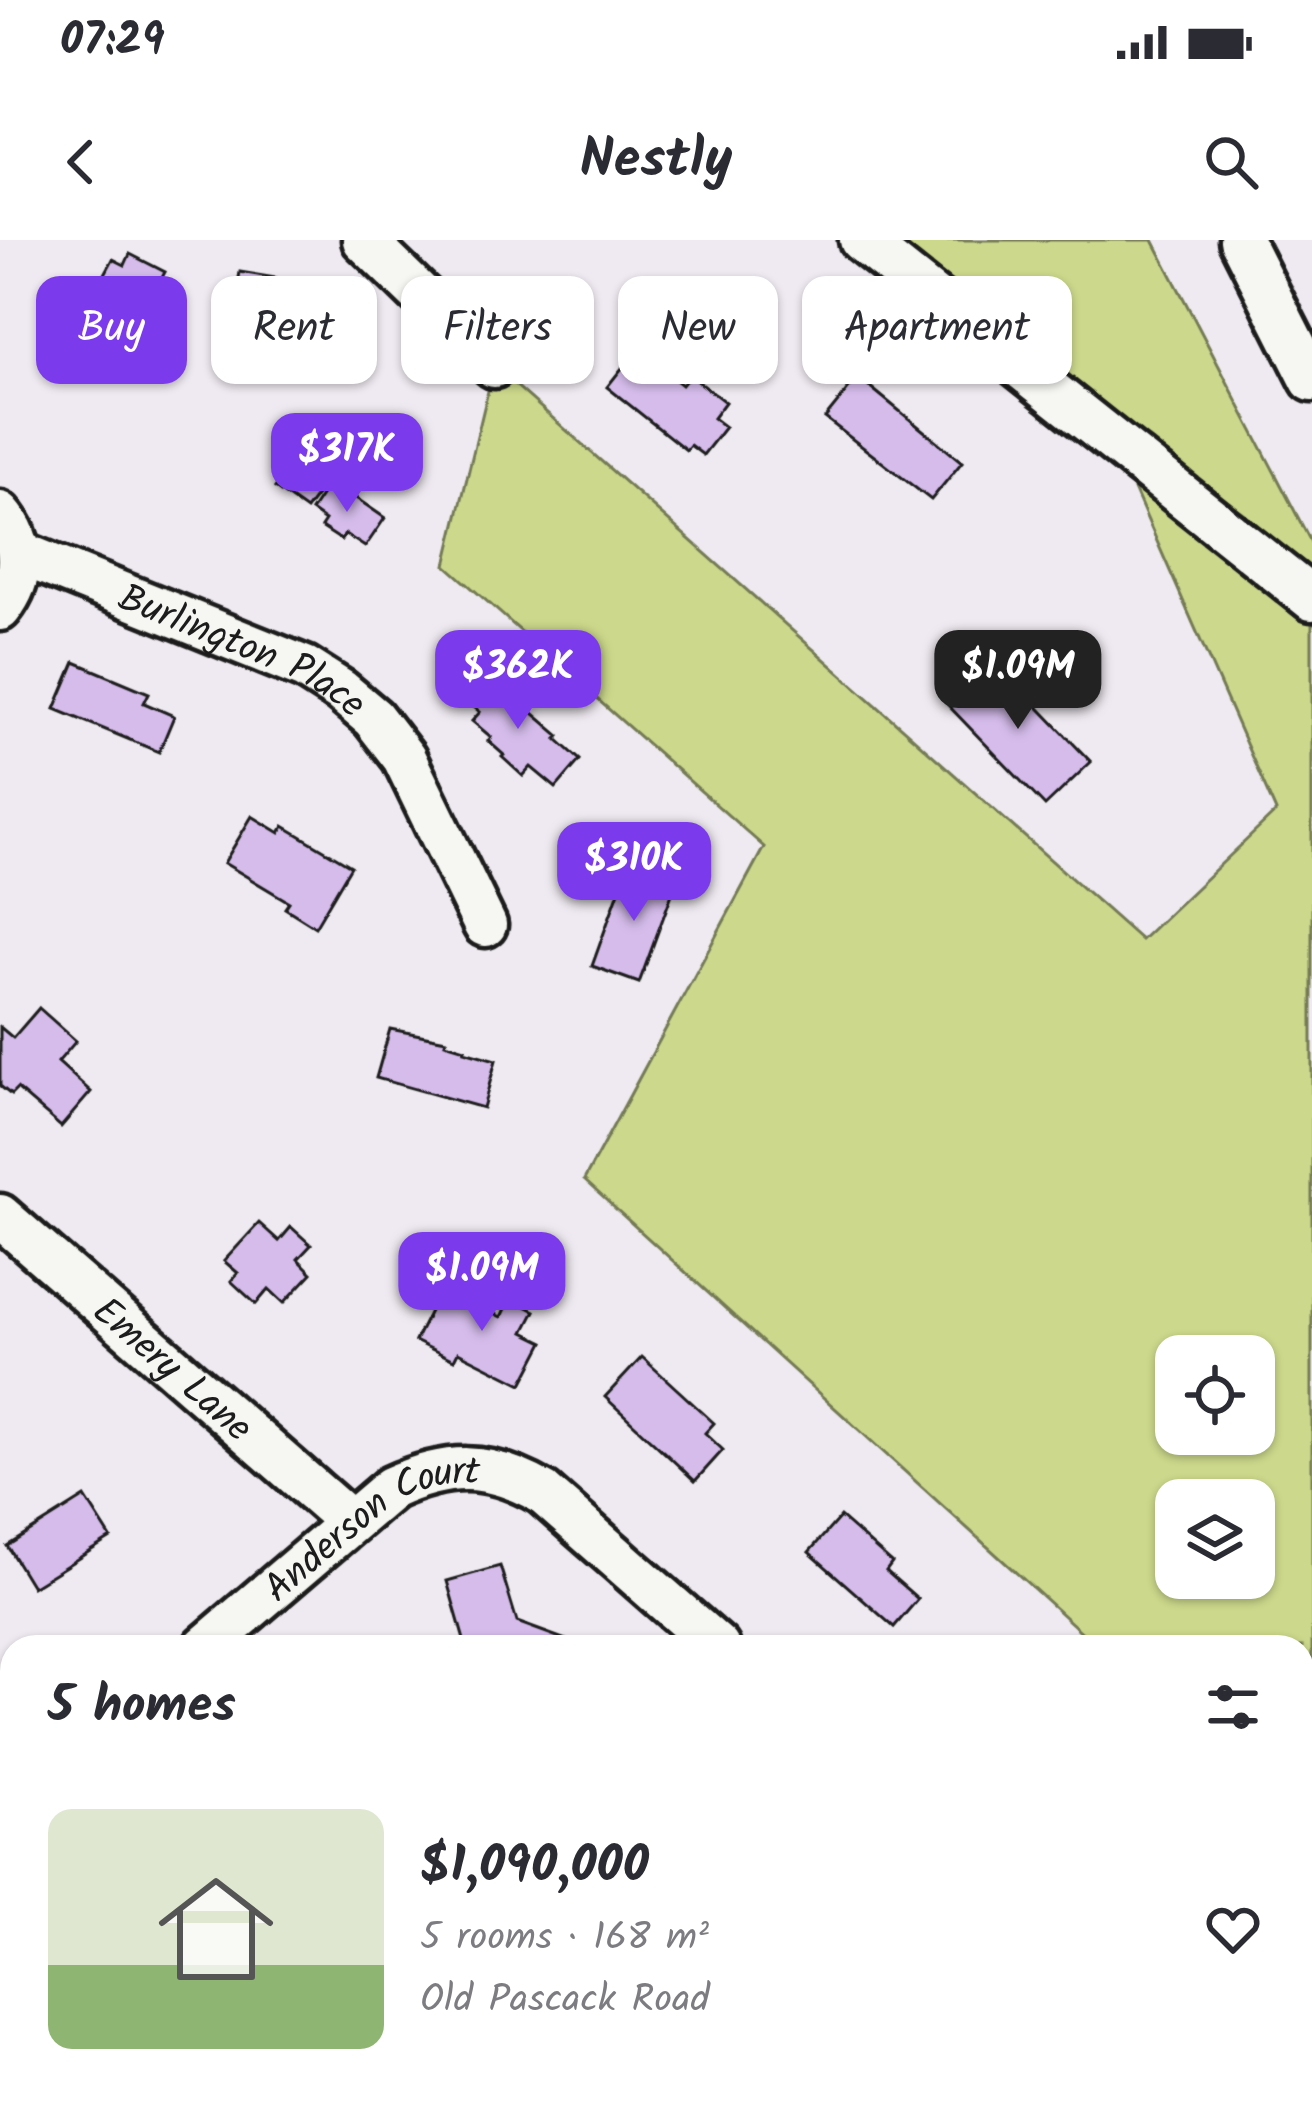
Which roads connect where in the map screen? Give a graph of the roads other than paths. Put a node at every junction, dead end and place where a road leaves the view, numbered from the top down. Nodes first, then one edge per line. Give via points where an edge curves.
1 (364, 240) edge
2 (861, 240) edge
3 (1241, 240) edge
4 (401, 276) edge
5 (1312, 380) edge
6 (0, 513) edge
7 (20, 553) junction
8 (1312, 599) edge
9 (0, 609) edge
10 (485, 926) dead end
11 (0, 1216) edge
12 (350, 1522) junction
13 (219, 1635) edge
14 (704, 1635) edge

1 - 4 street
2 - 8 street
3 - 5 street
6 - 7 street
7 - 9 street via 19,574
7 - 10 street, Burlington Place via 305,668 341,691 404,758
11 - 12 street, Emery Lane
12 - 13 street, Anderson Court
12 - 14 street, Anderson Court via 391,1488 424,1474 457,1468 520,1480

